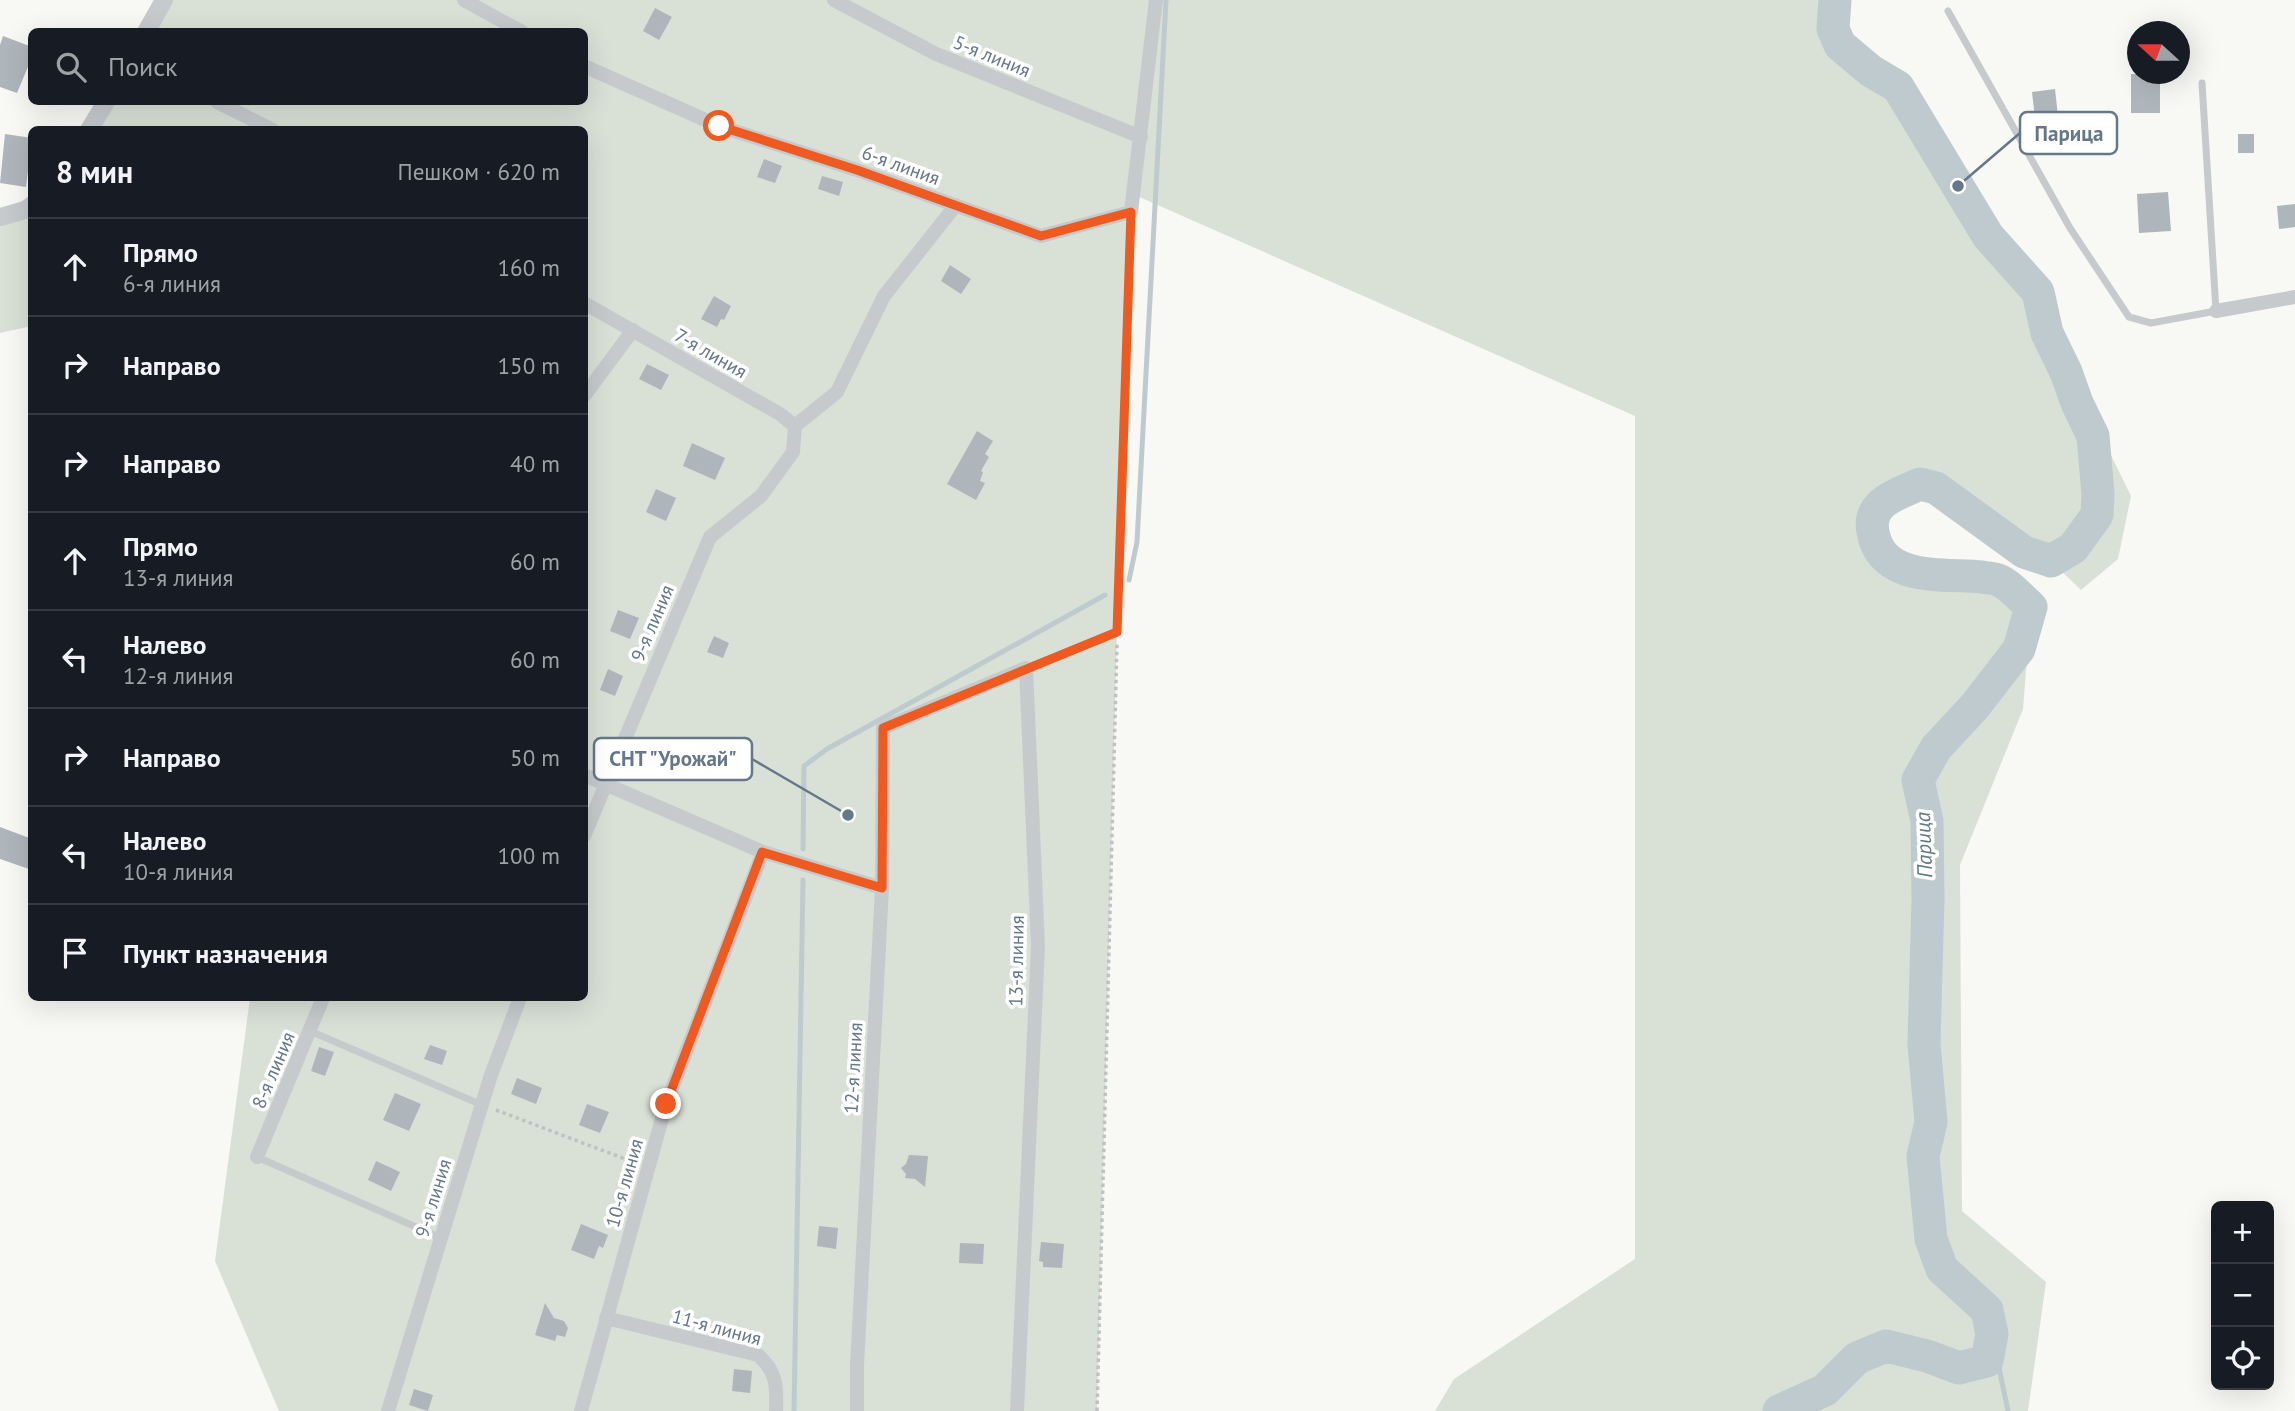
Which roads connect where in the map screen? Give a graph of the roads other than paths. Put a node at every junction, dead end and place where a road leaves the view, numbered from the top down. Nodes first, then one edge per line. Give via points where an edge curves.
1 (164, 0) edge
2 (464, 0) edge
3 (834, 0) edge
4 (1156, 0) edge
5 (1948, 11) dead end
6 (148, 28) edge
7 (515, 28) edge
8 (588, 68) edge
9 (2202, 83) dead end
10 (104, 105) edge
11 (223, 105) edge
12 (91, 126) edge
13 (265, 126) edge
14 (1141, 136) junction
15 (956, 205) junction
16 (28, 209) edge
17 (0, 217) edge
18 (2295, 297) edge
19 (588, 305) edge
20 (2217, 311) junction
21 (633, 330) junction
22 (588, 391) edge
23 (795, 426) junction
24 (1117, 632) road end
25 (1026, 667) junction
26 (588, 777) edge
27 (605, 785) junction
28 (588, 826) edge
29 (762, 852) junction
30 (882, 888) junction
31 (322, 1001) edge
32 (519, 1001) edge
33 (310, 1031) junction
34 (482, 1105) junction
35 (257, 1157) joint
36 (441, 1238) junction
37 (606, 1318) junction
38 (388, 1411) edge
39 (581, 1411) edge
40 (776, 1411) edge
41 (857, 1411) edge
42 (1017, 1411) edge

1 - 6 street
2 - 7 street
3 - 14 street, 5-я линия via 936,54
4 - 14 street
5 - 20 lane via 2070,228 2129,317 2151,323
8 - 15 street, 6-я линия via 719,126
9 - 20 lane
10 - 12 street
11 - 13 street
14 - 15 street, 6-я линия via 1131,212 1041,236
15 - 23 street via 884,296 836,392
16 - 17 street
18 - 20 street
19 - 21 street, 7-я линия
21 - 22 street
21 - 23 street, 7-я линия
23 - 27 street, 9-я линия via 793,452 761,496 710,537
24 - 25 lane
25 - 30 street, 12-я линия via 883,728
25 - 42 street, 13-я линия via 1038,946
26 - 27 street
27 - 28 street, 9-я линия
27 - 29 street
29 - 30 street
29 - 37 street, 10-я линия via 666,1104
30 - 41 street, 12-я линия
31 - 33 street, 8-я линия
32 - 34 street, 9-я линия
33 - 34 lane
33 - 35 street, 8-я линия
34 - 36 street, 9-я линия
35 - 36 lane
36 - 38 street, 9-я линия
37 - 39 street, 10-я линия
37 - 40 street, 11-я линия via 758,1355 770,1365 777,1384

